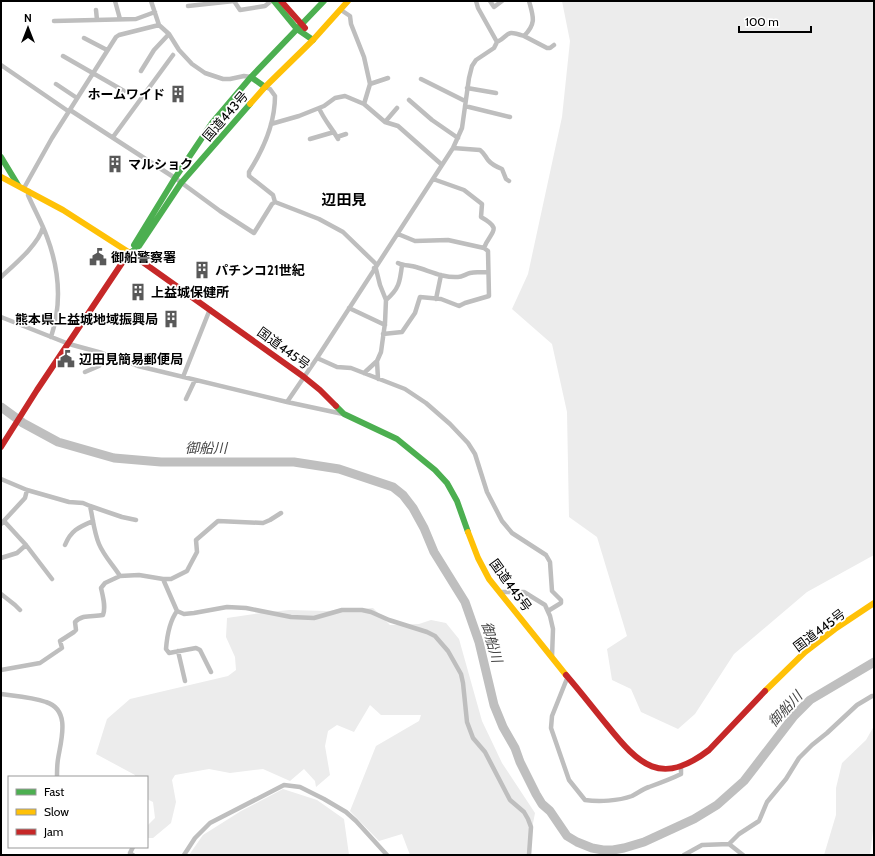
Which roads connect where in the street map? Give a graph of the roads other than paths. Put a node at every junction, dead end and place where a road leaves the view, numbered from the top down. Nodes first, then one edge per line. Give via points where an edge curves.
1 (115, 1) edge
2 (151, 1) edge
3 (273, 1) edge
4 (281, 1) edge
5 (324, 1) edge
6 (348, 1) edge
7 (476, 1) edge
8 (490, 1) edge
9 (502, 1) edge
10 (529, 1) edge
11 (188, 6) dead end
12 (96, 10) dead end
13 (341, 10) junction
14 (155, 12) junction
15 (120, 19) junction
16 (97, 20) junction
17 (54, 21) dead end
18 (302, 23) junction
19 (159, 25) junction
20 (297, 29) junction
21 (169, 34) junction
22 (524, 36) junction
23 (84, 38) dead end
24 (313, 40) junction
25 (497, 42) junction
26 (554, 45) dead end
27 (107, 50) junction
28 (173, 55) dead end
29 (63, 56) dead end
30 (1, 65) edge
31 (141, 71) dead end
32 (92, 73) junction
33 (251, 77) junction
34 (388, 78) dead end
35 (421, 79) dead end
36 (56, 84) dead end
37 (370, 84) junction
38 (265, 87) junction
39 (467, 88) junction
40 (124, 91) dead end
41 (496, 93) dead end
42 (77, 98) junction
43 (409, 100) dead end
44 (364, 104) junction
45 (465, 104) junction
46 (319, 108) junction
47 (397, 108) dead end
48 (69, 111) junction
49 (510, 117) dead end
50 (385, 122) junction
51 (271, 124) junction
52 (334, 132) junction
53 (346, 134) dead end
54 (113, 137) junction
55 (458, 138) junction
56 (310, 139) dead end
57 (453, 148) junction
58 (1, 157) edge
59 (441, 164) junction
60 (1, 177) edge
61 (175, 178) junction
62 (433, 179) junction
63 (509, 181) dead end
64 (181, 183) junction
65 (24, 188) junction
66 (275, 202) junction
67 (43, 227) junction
68 (398, 234) junction
69 (484, 248) junction
70 (130, 253) junction
71 (375, 266) junction
72 (488, 272) junction
73 (441, 275) junction
74 (1, 277) edge
75 (436, 299) junction
76 (386, 300) junction
77 (349, 308) junction
78 (210, 309) junction
79 (1, 317) edge
80 (385, 325) junction
81 (384, 334) junction
82 (51, 337) junction
83 (69, 344) junction
84 (102, 353) junction
85 (317, 358) junction
86 (377, 361) junction
87 (85, 372) dead end
88 (364, 373) junction
89 (183, 377) junction
90 (304, 377) junction
91 (378, 379) junction
92 (195, 380) junction
93 (186, 399) dead end
94 (286, 402) junction
95 (344, 414) junction
96 (1, 447) edge
97 (1, 479) edge
98 (27, 490) junction
99 (90, 506) junction
100 (281, 513) dead end
101 (136, 520) dead end
102 (3, 522) edge
103 (93, 522) junction
104 (26, 545) junction
105 (65, 545) dead end
106 (1, 558) edge
107 (120, 576) junction
108 (52, 578) dead end
109 (163, 579) junction
110 (500, 592) junction
111 (1, 594) edge
112 (874, 603) edge
113 (20, 610) dead end
114 (177, 611) junction
115 (548, 611) junction
116 (178, 651) junction
117 (552, 657) junction
118 (1, 670) edge
119 (211, 672) dead end
120 (568, 676) junction
121 (184, 681) dead end
122 (1, 694) edge
123 (874, 696) edge
124 (681, 767) junction
125 (57, 776) edge
126 (729, 844) junction
127 (184, 855) edge
128 (387, 855) edge
129 (530, 855) edge
130 (684, 855) edge
131 (743, 855) edge

1 - 15 street
2 - 14 street
3 - 11 street via 265,6 240,10 234,1
3 - 20 main road
4 - 18 main road
5 - 18 main road, 国道443号
6 - 13 main road, 国道443号
7 - 25 street
8 - 9 street via 494,7
10 - 22 street via 533,25
12 - 16 street
13 - 24 main road, 国道443号
13 - 37 street via 350,16
14 - 15 street via 136,19
14 - 19 street
15 - 16 street
16 - 17 street
18 - 20 main road, 国道443号
18 - 24 main road
19 - 21 street
19 - 27 street via 117,35
20 - 24 main road
20 - 33 main road, 国道443号
21 - 31 street via 154,50
21 - 33 street via 186,58 205,73 223,79
22 - 25 street via 510,33
22 - 26 street via 547,48
23 - 27 street
24 - 38 main road, 国道443号
25 - 39 street via 494,48 476,60 470,72
27 - 32 street
28 - 54 street
29 - 32 street
30 - 48 street
32 - 40 street
32 - 42 street
33 - 38 main road
33 - 61 main road, 国道443号 via 212,123
34 - 37 street
35 - 45 street
36 - 42 street
37 - 44 street
38 - 51 street via 275,96
38 - 64 main road, 国道443号
39 - 41 street
39 - 45 street
42 - 48 street
43 - 55 street
44 - 46 street via 340,96
44 - 50 street
45 - 49 street
45 - 55 street via 464,119
46 - 51 street
46 - 52 street via 323,119
47 - 50 street
48 - 54 street
48 - 65 street
50 - 59 street via 398,126
51 - 66 street via 249,174 255,182 273,195
52 - 53 street via 338,138
52 - 56 street
54 - 61 street
55 - 57 street
57 - 59 street
57 - 63 street via 484,152 489,162 502,169
58 - 65 main road
59 - 62 street
60 - 65 main road, 国道445号
61 - 64 street
61 - 70 main road, 国道443号
62 - 68 street
62 - 69 street via 464,190 482,204 481,217 491,222 494,228
64 - 66 street via 254,233
64 - 70 main road, 国道443号 via 139,246
65 - 67 street
65 - 70 main road, 国道445号
66 - 71 street via 319,219 343,232
67 - 74 street via 40,236
67 - 82 street via 54,262 58,290
68 - 69 street via 415,241 448,240
68 - 71 street
69 - 72 street via 488,251
70 - 78 main road, 国道445号
70 - 83 main road, 国道443号
71 - 76 street
71 - 77 street
72 - 73 street via 461,277
72 - 75 street via 488,297 459,306
73 - 75 street
73 - 76 street via 400,264 401,277 398,287
75 - 81 street via 420,297 415,313 402,332
76 - 80 street
77 - 80 street
77 - 85 street
78 - 89 street
78 - 90 main road, 国道445号
79 - 82 street
80 - 81 street
81 - 86 street
82 - 83 street
83 - 84 street
83 - 96 main road, 国道443号
84 - 87 street via 100,365
84 - 89 street via 138,366
85 - 88 street via 337,367 351,368
85 - 90 street
86 - 88 street
86 - 91 street
88 - 91 street
89 - 92 street
90 - 94 street
90 - 95 main road, 国道445号
91 - 115 street via 405,389 426,403 468,443 475,454 487,492 502,521 512,533 546,555 550,562 552,591 561,603
92 - 93 street
92 - 94 street
94 - 95 street
95 - 110 main road, 国道445号 via 397,439 447,483 457,501 478,558
97 - 98 street
98 - 99 street
98 - 102 street via 25,498
99 - 101 street
99 - 103 street
100 - 109 street via 263,523 218,520 196,540 197,552 187,571 171,579
102 - 104 street
103 - 105 street via 72,532
103 - 107 street via 100,545
104 - 106 street via 17,553
104 - 108 street
107 - 109 street via 150,576
107 - 118 street via 100,588 105,611 103,615 79,618 75,622 76,630 60,641 62,648 40,663
109 - 114 street
110 - 115 street via 524,592 545,605
110 - 117 main road, 国道445号
111 - 113 street
112 - 124 main road, 国道445号 via 805,652 709,750
114 - 116 street via 170,623 166,649 169,653
114 - 129 street via 189,614 227,607 290,617 314,618 342,610 362,610 435,636 448,650 461,674 467,722 473,738 485,752 510,800 528,819 531,827
115 - 117 street via 553,629
116 - 119 street via 196,648 200,650
116 - 121 street
117 - 120 main road, 国道445号
120 - 124 main road, 国道445号 via 630,752 644,763 663,769
120 - 124 street via 552,716 551,728 569,780 585,800 632,796 682,774
122 - 125 street via 47,702 62,716
123 - 126 street via 857,705 827,734 812,744 767,802 759,821
126 - 130 street via 702,845
126 - 131 street
127 - 128 street via 195,838 210,823 284,785 300,787 346,812

